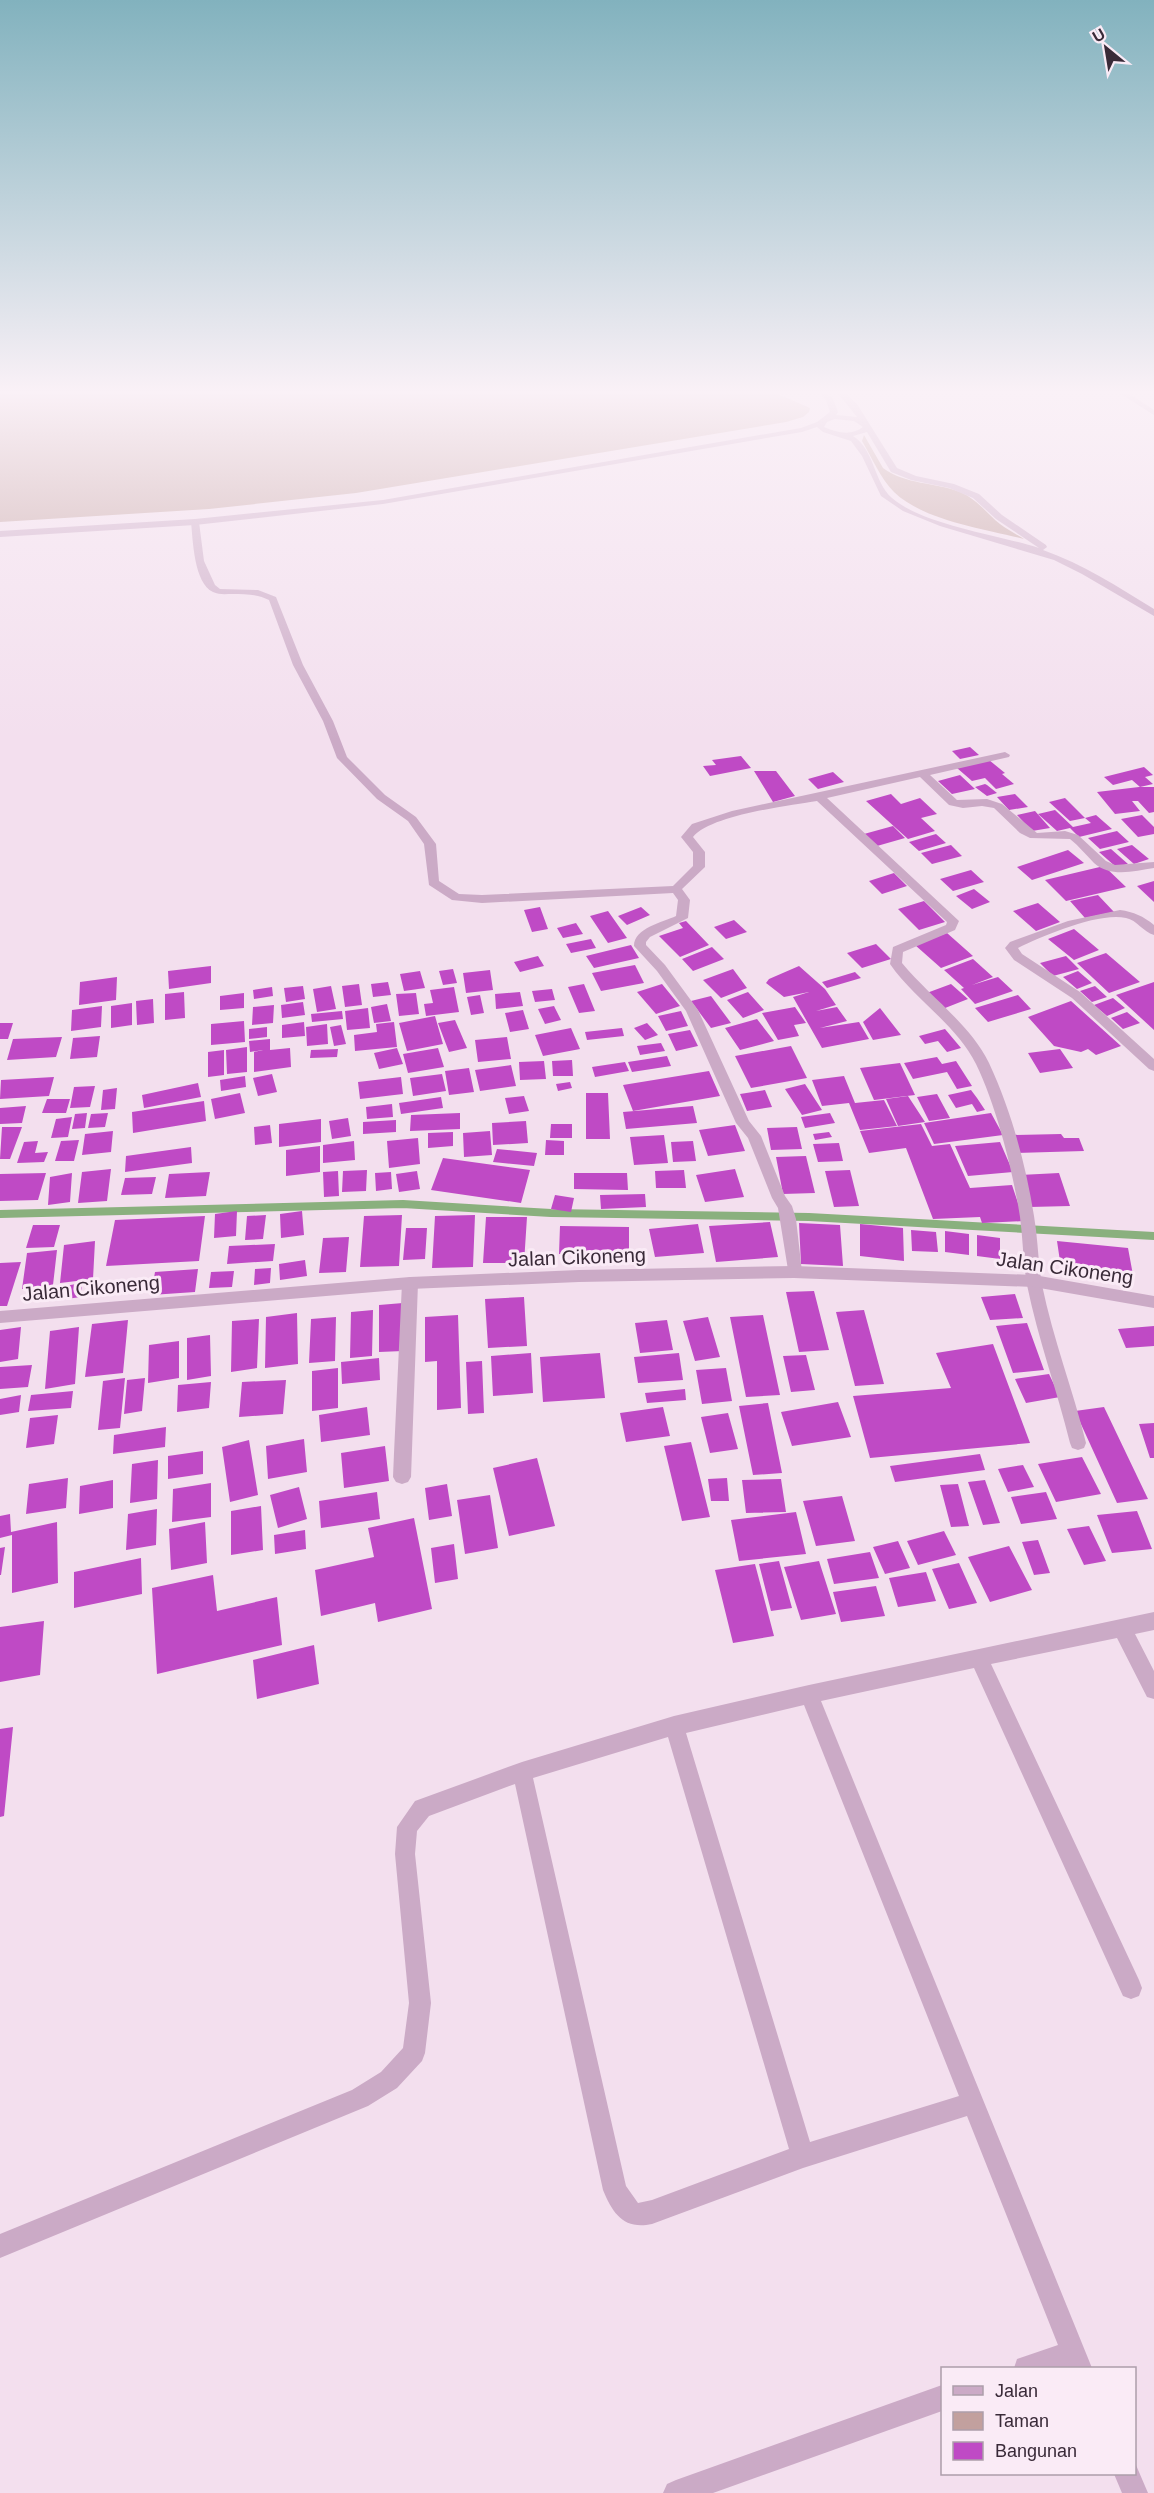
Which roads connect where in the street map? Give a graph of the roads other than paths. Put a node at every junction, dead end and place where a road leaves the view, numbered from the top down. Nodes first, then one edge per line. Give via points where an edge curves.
1 (330, 507) edge
2 (906, 507) edge
3 (988, 507) edge
4 (195, 522) junction
5 (0, 534) edge
6 (1066, 561) junction
7 (1154, 613) edge
8 (1005, 755) dead end
9 (923, 774) junction
10 (819, 797) junction
11 (1154, 865) edge
12 (676, 889) junction
13 (1154, 931) edge
14 (1154, 1066) edge
15 (794, 1272) junction
16 (1034, 1281) junction
17 (410, 1283) junction
18 (1154, 1302) edge
19 (0, 1317) edge
20 (1078, 1443) dead end
21 (402, 1477) dead end
22 (1154, 1622) edge
23 (1122, 1628) junction
24 (979, 1659) junction
25 (1154, 1690) edge
26 (809, 1694) junction
27 (674, 1726) junction
28 (522, 1772) junction
29 (1131, 1988) dead end
30 (972, 2103) junction
31 (803, 2156) junction
32 (0, 2246) edge
33 (1077, 2360) edge
34 (1032, 2367) edge
35 (941, 2398) edge
36 (1127, 2475) edge
37 (676, 2493) edge
38 (1135, 2493) edge

1 - 4 street
2 - 6 street
3 - 6 street
4 - 5 street
4 - 12 street via 204,579 217,591 256,592 273,599 298,665 328,721 342,758 381,797 412,819 430,843 433,883 440,889 456,897 482,899
6 - 7 street
8 - 9 street
9 - 10 street
9 - 11 street via 950,800 958,804 982,801 1001,807 1034,836 1073,836 1110,868
10 - 12 street via 736,813 696,826 687,837 699,852 699,867
10 - 16 street via 953,921 951,927 897,950 896,964 964,1036 982,1063 1008,1133
12 - 15 street via 684,900 682,918 646,934 640,946 692,1010 743,1123 754,1136 787,1213
13 - 14 street via 1130,915 1115,915 1063,926 1011,948 1018,957 1076,995
15 - 16 street, Jalan Cikoneng
15 - 17 street, Jalan Cikoneng
16 - 18 street, Jalan Cikoneng
16 - 20 street via 1045,1334
17 - 19 street, Jalan Cikoneng
17 - 21 street
22 - 23 street
23 - 24 street
23 - 25 street
24 - 26 street
24 - 29 street
26 - 27 street
26 - 30 street
27 - 28 street
27 - 31 street
28 - 31 street via 615,2190 627,2210 638,2215 652,2212
28 - 32 street via 422,1808 406,1827 405,1854 420,2003 414,2053 389,2080 360,2098
30 - 31 street
30 - 33 street
33 - 34 street
35 - 37 street
36 - 38 street

